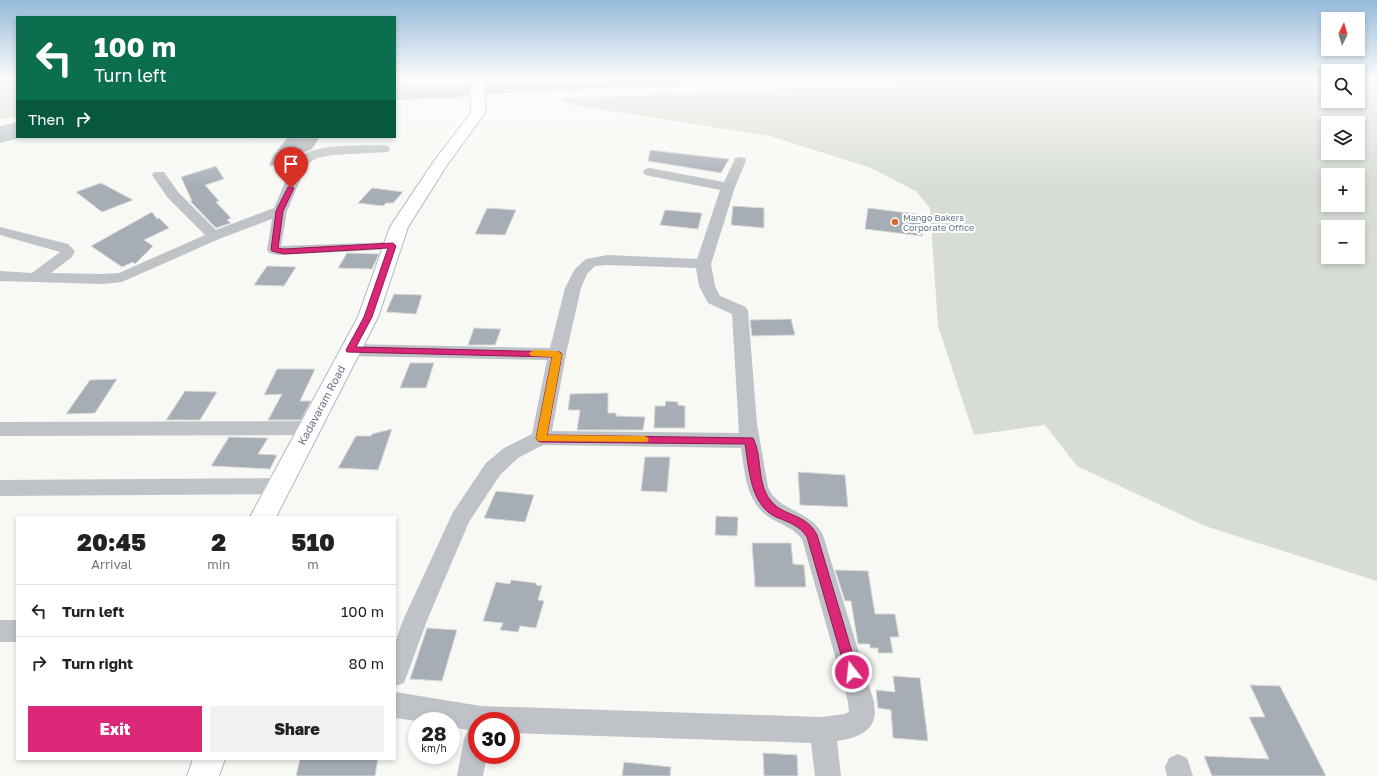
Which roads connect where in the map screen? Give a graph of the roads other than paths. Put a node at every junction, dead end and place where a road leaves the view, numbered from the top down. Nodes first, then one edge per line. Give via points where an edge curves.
1 (477, 114) edge
2 (384, 149) dead end
3 (740, 161) dead end
4 (650, 172) dead end
5 (159, 175) dead end
6 (728, 186) junction
7 (280, 211) junction
8 (0, 231) edge
9 (214, 236) junction
10 (393, 246) junction
11 (703, 264) junction
12 (0, 276) edge
13 (35, 278) junction
14 (350, 350) junction
15 (557, 354) junction
16 (309, 428) junction
17 (0, 429) edge
18 (541, 438) junction
19 (749, 441) junction
20 (279, 486) junction
21 (0, 488) edge
22 (264, 516) edge
23 (0, 631) edge
24 (16, 631) edge
25 (396, 671) edge
26 (396, 705) edge
27 (468, 723) edge
28 (520, 726) edge
29 (822, 730) junction
30 (210, 760) edge
31 (472, 764) edge
32 (203, 776) edge
33 (470, 776) edge
34 (828, 776) edge

1 - 10 main road, Kadavaram Road via 440,164 399,227
2 - 7 street via 327,152 307,159 301,165
3 - 6 street
4 - 6 street
5 - 9 street via 173,195
6 - 11 street
7 - 9 street
7 - 10 street via 274,250
8 - 13 street via 68,251
9 - 13 street via 122,277
10 - 14 main road, Kadavaram Road via 368,317
11 - 15 street via 608,260 591,262 580,272 573,288
11 - 19 street via 707,286 714,298 740,311
12 - 13 street
14 - 15 street
14 - 16 main road, Kadavaram Road
15 - 18 street
16 - 17 street
16 - 20 main road, Kadavaram Road
18 - 19 street
18 - 25 street via 511,453 493,469 460,518 416,618
19 - 29 street via 757,484 767,505 777,513 797,520 812,535 861,702 862,717 857,722 848,727
20 - 21 street
20 - 22 main road, Kadavaram Road
23 - 24 street
26 - 27 street
28 - 29 street
29 - 34 street
30 - 32 main road
31 - 33 street

